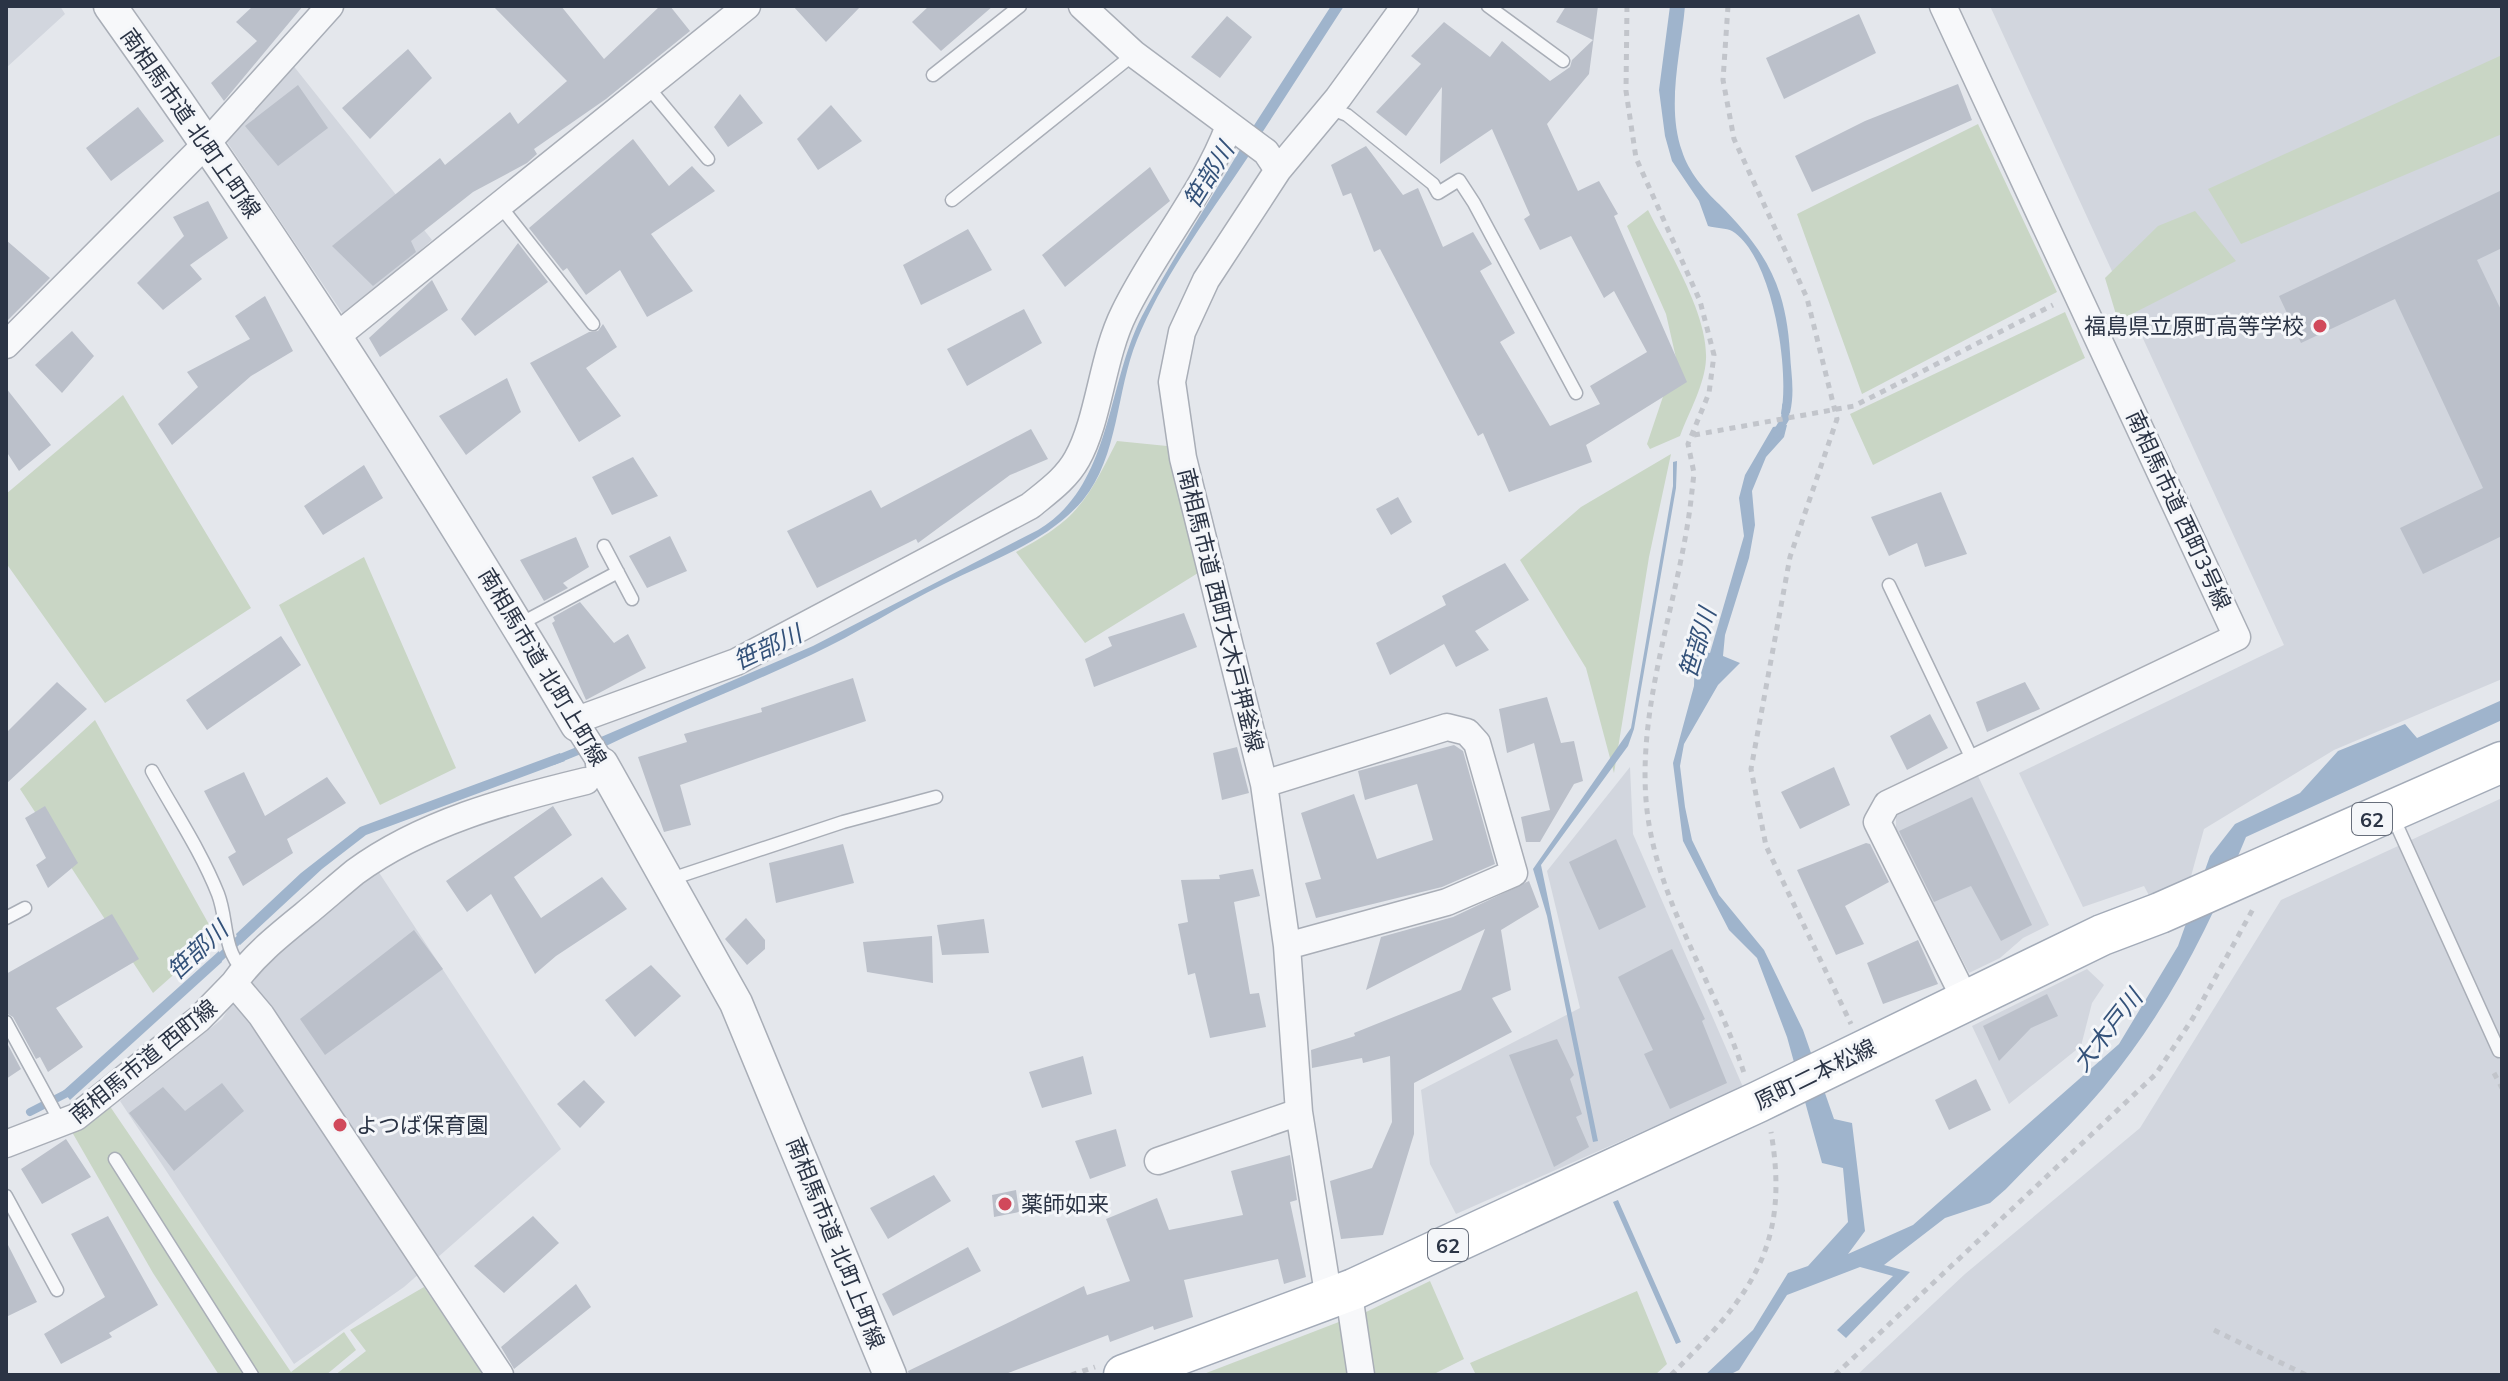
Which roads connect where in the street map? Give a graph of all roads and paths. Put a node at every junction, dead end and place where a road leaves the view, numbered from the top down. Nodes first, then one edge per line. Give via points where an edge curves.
1 (110, 6) edge
2 (330, 6) edge
3 (747, 6) edge
4 (1020, 6) edge
5 (1082, 6) edge
6 (1405, 6) edge
7 (1488, 6) edge
8 (1627, 6) edge
9 (1728, 6) edge
10 (1943, 6) edge
11 (1134, 54) junction
12 (1563, 61) dead end
13 (933, 75) dead end
14 (648, 87) junction
15 (1329, 108) junction
16 (1233, 130) junction
17 (207, 143) junction
18 (708, 159) dead end
19 (1272, 161) junction
20 (952, 200) dead end
21 (501, 207) junction
22 (2078, 293) junction
23 (593, 324) dead end
24 (337, 336) junction
25 (6, 345) edge
26 (1576, 393) dead end
27 (1837, 411) junction
28 (1693, 435) junction
29 (604, 546) dead end
30 (618, 572) junction
31 (1889, 585) dead end
32 (632, 599) dead end
33 (517, 625) junction
34 (576, 723) junction
35 (2502, 762) edge
36 (1974, 763) junction
37 (152, 771) dead end
38 (594, 773) junction
39 (1264, 784) junction
40 (936, 797) dead end
41 (2390, 811) junction
42 (668, 880) junction
43 (2248, 891) junction
44 (25, 908) dead end
45 (6, 918) edge
46 (1287, 946) junction
47 (240, 969) junction
48 (1966, 1001) junction
49 (6, 1022) edge
50 (2499, 1051) dead end
51 (1859, 1053) junction
52 (2494, 1073) dead end
53 (2502, 1088) edge
54 (1763, 1108) junction
55 (1299, 1112) junction
56 (60, 1122) junction
57 (6, 1144) edge
58 (115, 1159) dead end
59 (1158, 1161) dead end
60 (6, 1196) edge
61 (1336, 1287) junction
62 (57, 1290) dead end
63 (2214, 1330) dead end
64 (252, 1375) edge
65 (500, 1375) edge
66 (890, 1375) edge
67 (1124, 1375) edge
68 (1361, 1375) edge
69 (1671, 1375) edge
70 (1835, 1375) edge
71 (2306, 1375) edge

1 - 17 street, 南相馬市道 北町上町線
2 - 17 street
3 - 14 street
4 - 13 lane
5 - 11 street
6 - 15 street, 南相馬市道 西町大木戸押釜線
7 - 12 lane
8 - 28 path via 1626,91 1636,158 1700,301 1714,355 1709,393
9 - 27 path via 1723,80 1734,139 1807,298
10 - 22 street, 南相馬市道 西町3号線
11 - 16 street
11 - 20 lane
14 - 18 lane
14 - 21 street
15 - 19 street, 南相馬市道 西町大木戸押釜線
15 - 26 lane via 1347,115 1438,193 1459,180
16 - 19 street
16 - 34 street via 1125,311 1077,458 1056,486 1030,506 736,662
17 - 24 street, 南相馬市道 北町上町線
17 - 25 street
19 - 39 street, 南相馬市道 西町大木戸押釜線 via 1182,332 1172,382 1183,458
21 - 23 lane
21 - 24 street
22 - 27 path
22 - 36 street, 南相馬市道 西町3号線 via 2237,637
24 - 33 street, 南相馬市道 北町上町線
27 - 28 path
27 - 51 path via 1790,557 1751,769 1766,846
28 - 54 path via 1688,444 1694,473 1690,515 1647,742 1646,802 1656,859 1747,1084
29 - 30 lane
30 - 32 lane
30 - 33 lane
31 - 36 lane
33 - 34 street, 南相馬市道 北町上町線
34 - 38 street, 南相馬市道 北町上町線
35 - 41 main road, 原町二本松線 / 62
36 - 48 street, 南相馬市道 西町3号線 via 1887,804 1877,822
37 - 47 lane via 220,898 224,931
38 - 42 street, 南相馬市道 北町上町線
38 - 47 street via 494,805 390,852 357,871
39 - 46 street, 南相馬市道 西町大木戸押釜線
39 - 46 street via 1447,727 1467,732 1477,743 1514,873 1447,902
40 - 42 lane
41 - 43 main road, 原町二本松線 / 62
41 - 50 lane
42 - 66 street, 南相馬市道 北町上町線 via 736,1003
43 - 48 main road, 原町二本松線 / 62 via 2160,913 2102,935
43 - 70 path via 2193,1018 2156,1074
44 - 45 lane
46 - 55 street, 南相馬市道 西町大木戸押釜線
47 - 56 street, 南相馬市道 西町線 via 199,1019 102,1098
47 - 65 street, 南相馬市道 西町線 via 261,1015
48 - 51 main road, 原町二本松線 / 62
49 - 56 lane
51 - 54 main road, 原町二本松線 / 62
52 - 53 path
54 - 61 main road, 原町二本松線 / 62
54 - 69 path via 1776,1184 1767,1250 1717,1329
55 - 59 street
55 - 61 street, 南相馬市道 西町大木戸押釜線
56 - 57 street, 南相馬市道 西町線
58 - 64 lane
60 - 62 lane
61 - 67 main road, 原町二本松線 / 62
61 - 68 street, 南相馬市道 西町大木戸押釜線 via 1351,1308
63 - 71 path

